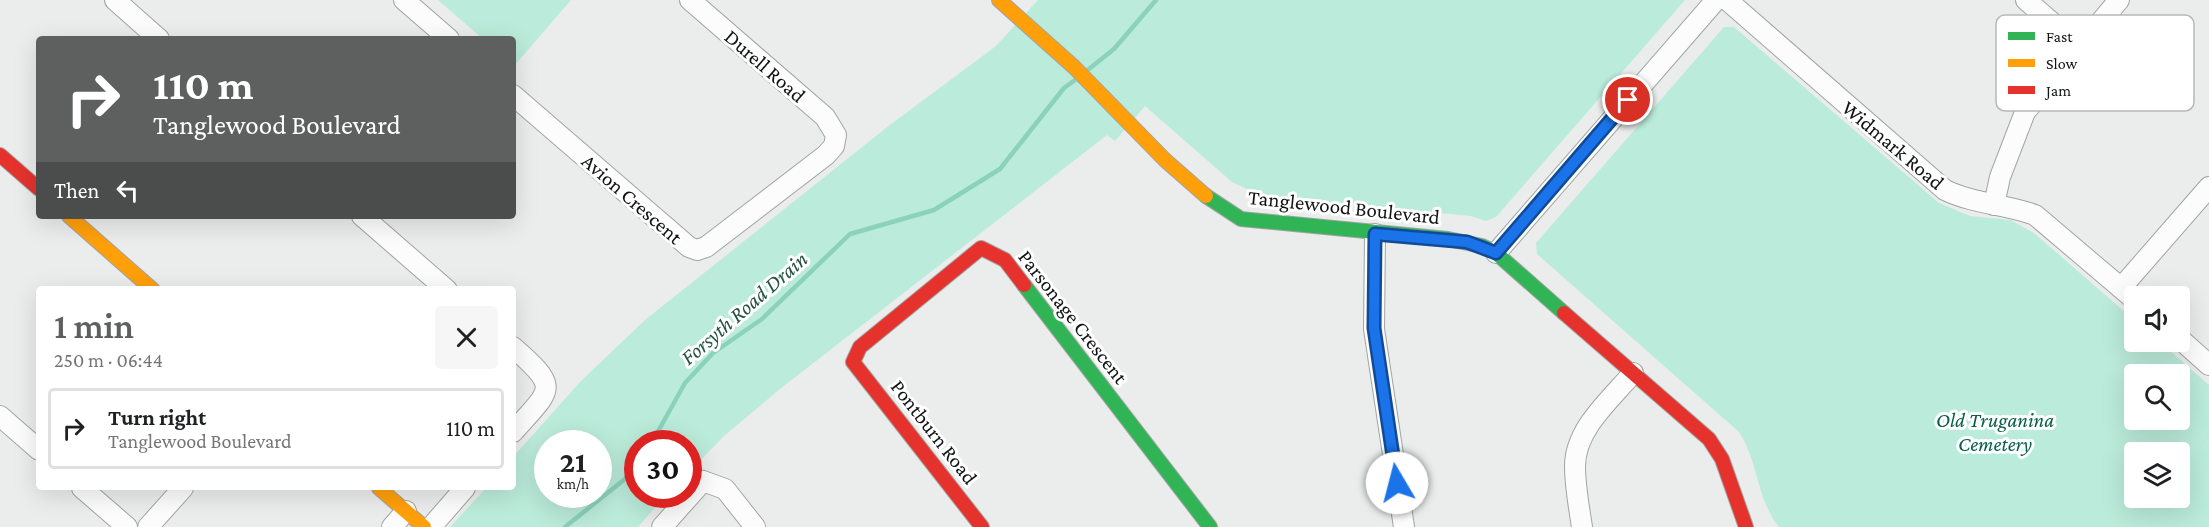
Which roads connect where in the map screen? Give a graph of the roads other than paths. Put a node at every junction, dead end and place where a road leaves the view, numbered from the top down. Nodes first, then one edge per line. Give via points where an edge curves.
1 (115, 0) edge
2 (404, 0) edge
3 (690, 0) edge
4 (999, 0) edge
5 (1716, 0) edge
6 (1726, 0) edge
7 (2026, 0) edge
8 (2119, 0) edge
9 (2043, 15) edge
10 (2106, 15) edge
11 (156, 36) edge
12 (446, 36) edge
13 (516, 98) edge
14 (2026, 111) edge
15 (836, 135) joint
16 (0, 155) edge
17 (0, 161) edge
18 (36, 187) edge
19 (2209, 187) edge
20 (1994, 205) junction
21 (72, 219) edge
22 (365, 219) edge
23 (1375, 234) junction
24 (1496, 253) junction
25 (148, 286) edge
26 (442, 286) edge
27 (2133, 286) edge
28 (2124, 290) edge
29 (2190, 348) edge
30 (516, 350) edge
31 (853, 362) joint
32 (2209, 364) edge
33 (1633, 373) junction
34 (2, 421) edge
35 (516, 429) edge
36 (36, 448) edge
37 (84, 490) edge
38 (181, 490) edge
39 (381, 490) edge
40 (463, 490) edge
41 (406, 511) junction
42 (127, 527) edge
43 (148, 527) edge
44 (392, 527) edge
45 (424, 527) edge
46 (431, 527) edge
47 (662, 527) edge
48 (755, 527) edge
49 (982, 527) edge
50 (1210, 527) edge
51 (1404, 527) edge
52 (1582, 527) edge
53 (1746, 527) edge

1 - 11 street
2 - 12 street
3 - 15 street, Durell Road via 825,117
4 - 23 street, Tanglewood Boulevard via 1222,208 1241,219
5 - 24 street
6 - 20 street, Widmark Road via 1945,190
7 - 9 street
8 - 10 street
13 - 15 street, Avion Crescent via 679,240 698,250 826,155 834,146
14 - 20 street via 2000,177
16 - 18 street
17 - 18 street
19 - 27 street
20 - 28 street, Widmark Road via 2035,215
21 - 25 street
22 - 26 street
23 - 24 street, Tanglewood Boulevard via 1467,242
23 - 51 street via 1374,328
24 - 33 street, Tanglewood Boulevard
29 - 32 street
30 - 35 street via 544,375 546,386 538,404
31 - 49 street, Pontburn Road
31 - 50 street, Parsonage Crescent via 860,347 981,249 1005,260
33 - 52 street via 1588,426 1579,445 1575,464
33 - 53 street, Tanglewood Boulevard via 1719,451
34 - 36 street
37 - 42 street
38 - 43 street
39 - 41 street
40 - 46 street
41 - 44 street
41 - 45 street
47 - 48 street via 703,481 725,489

